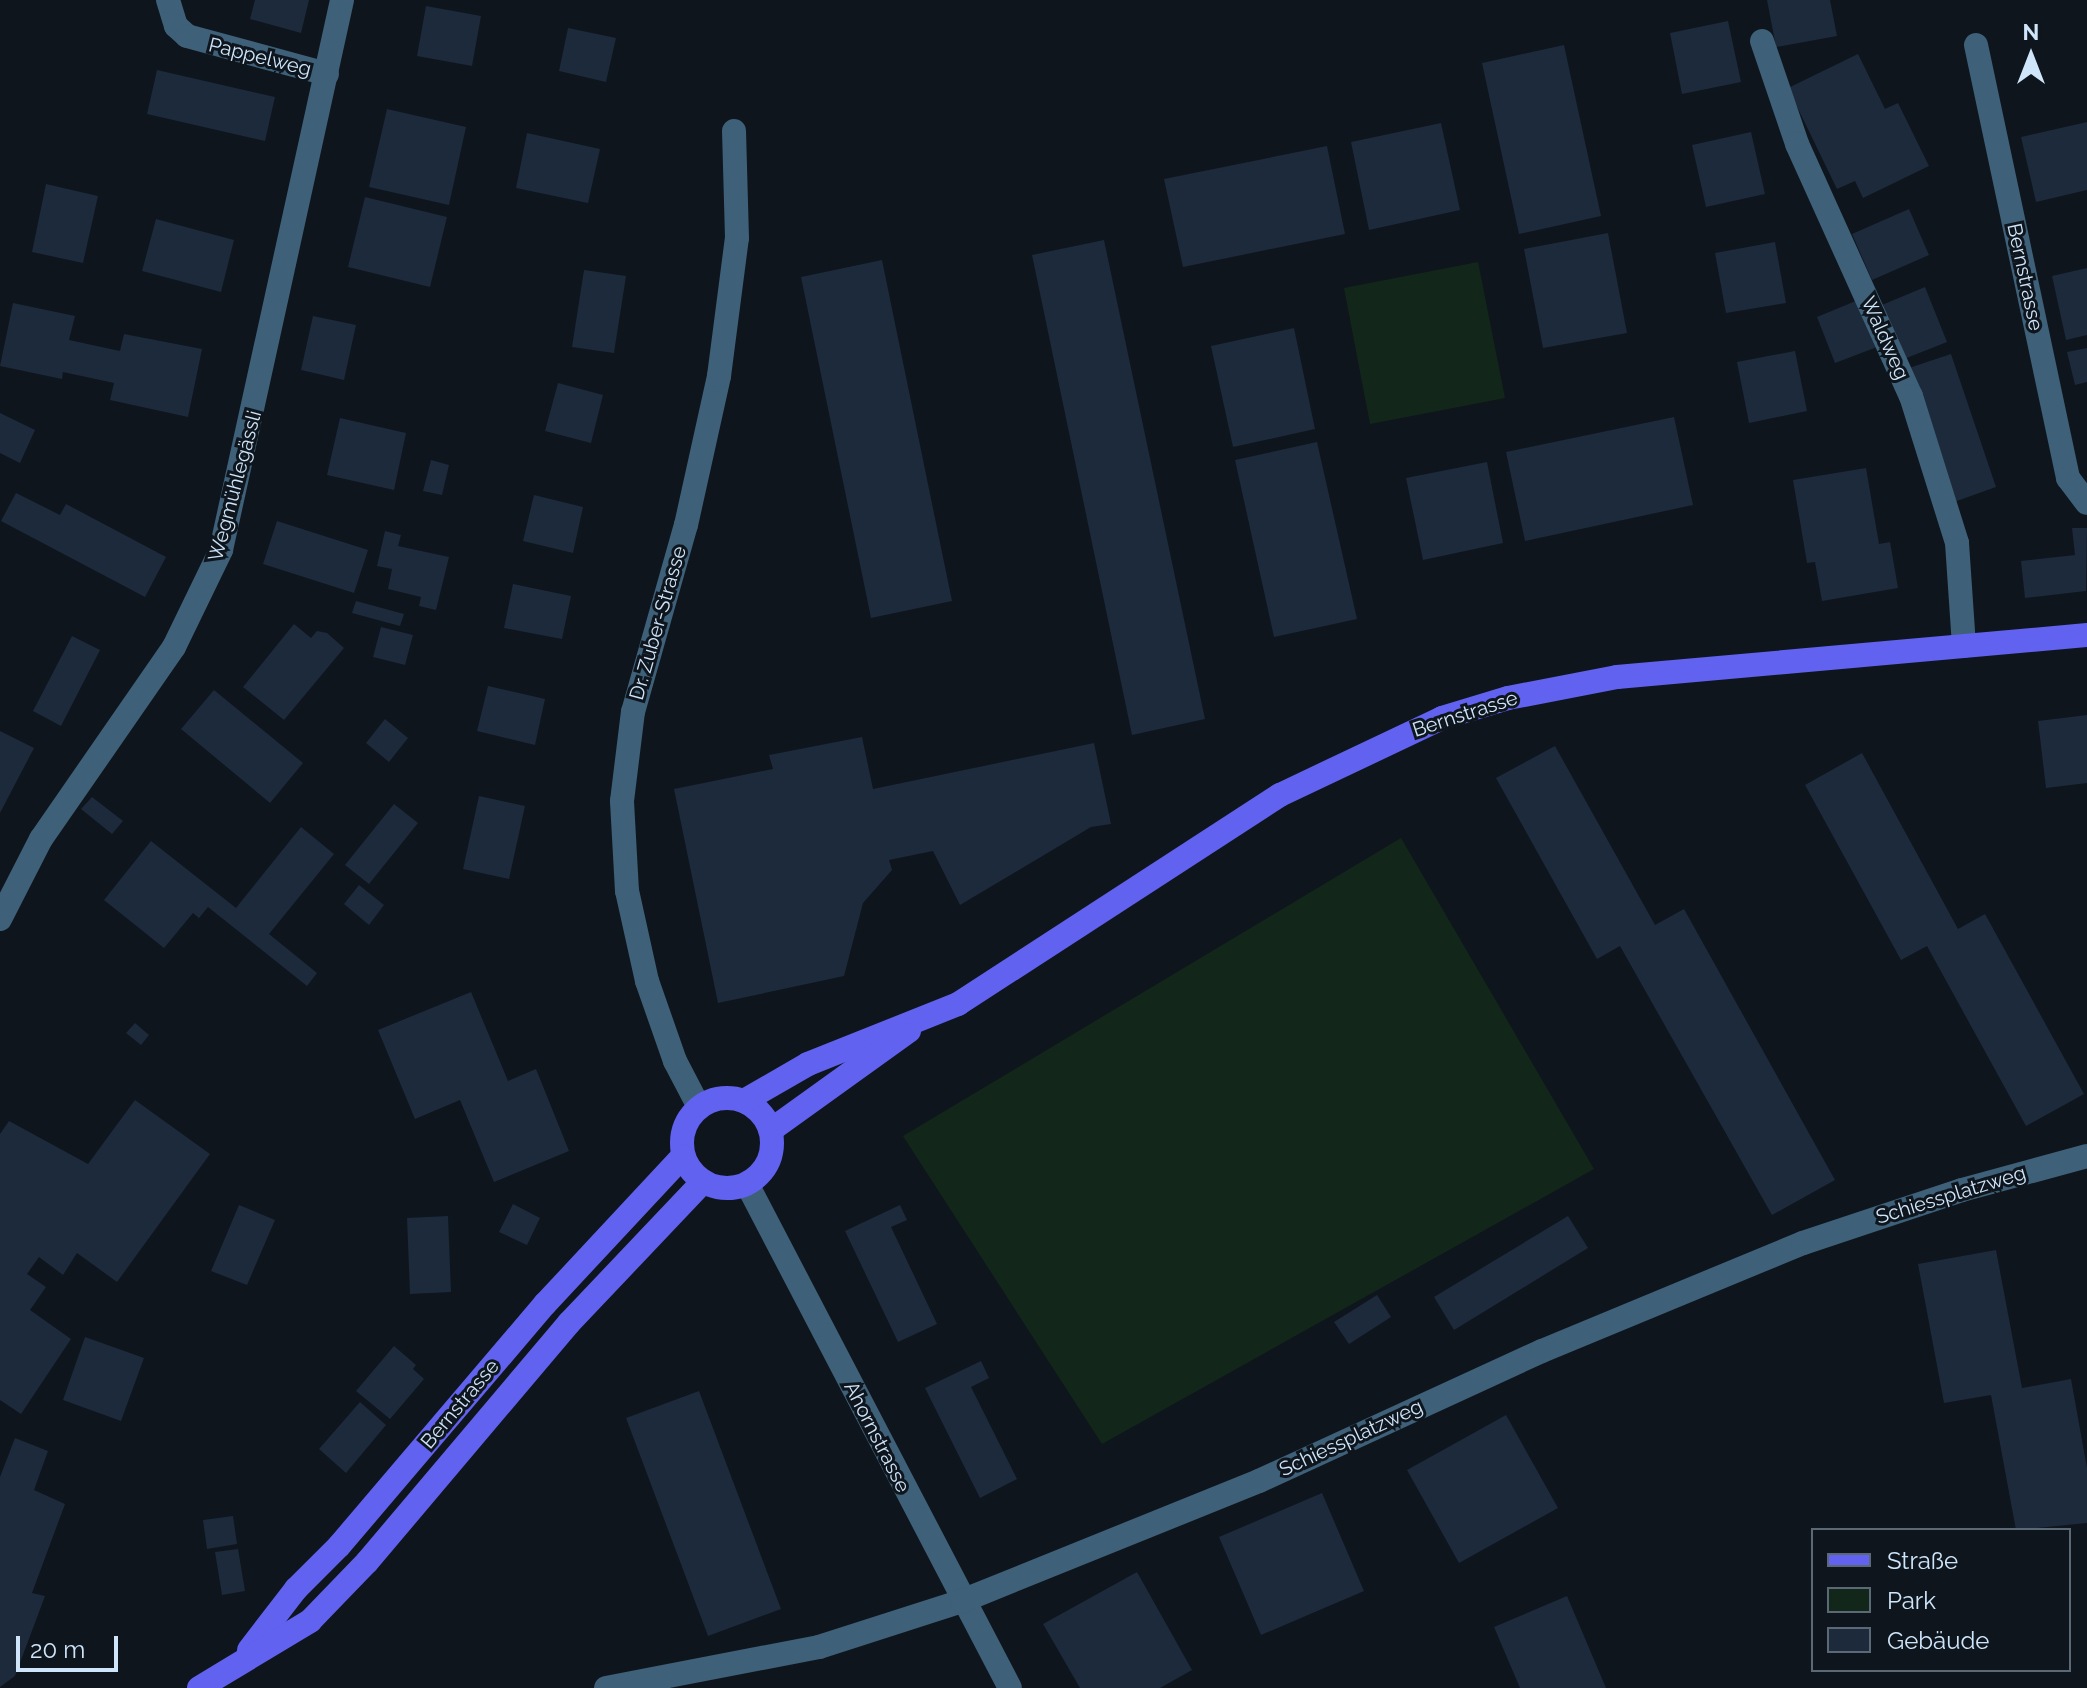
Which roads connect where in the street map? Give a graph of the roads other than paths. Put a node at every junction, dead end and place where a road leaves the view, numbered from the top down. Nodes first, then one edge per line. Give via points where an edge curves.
1 (168, 0) edge
2 (342, 0) edge
3 (1762, 41) dead end
4 (1976, 45) dead end
5 (327, 74) junction
6 (734, 131) dead end
7 (2087, 503) edge
8 (2087, 635) edge
9 (1964, 646) junction
10 (3, 904) edge
11 (921, 1022) junction
12 (744, 1101) junction
13 (699, 1107) junction
14 (771, 1130) junction
15 (683, 1156) junction
16 (2087, 1156) edge
17 (703, 1182) junction
18 (747, 1184) junction
19 (962, 1601) junction
20 (243, 1658) junction
21 (199, 1688) edge
22 (606, 1688) edge
23 (1010, 1688) edge

1 - 5 street, Pappelweg via 176,26 187,36
2 - 5 street, Wegmühlegässli
3 - 9 street, Waldweg via 1797,144 1911,396 1957,543
4 - 7 street, Bernstrasse via 2068,478
5 - 10 street, Wegmühlegässli via 221,550 174,647 41,839
6 - 13 street, Dr. Zuber-Strasse via 737,238 719,376 686,525 633,712 622,801 627,891 647,981 675,1061
8 - 9 main road, Bernstrasse
9 - 11 main road, Bernstrasse via 1617,677 1508,698 1442,718 1280,795 958,1004
11 - 12 main road, Bernstrasse via 808,1064
11 - 14 main road, Bernstrasse
12 - 13 main road via 726,1098
12 - 14 main road
13 - 15 main road via 684,1128
14 - 18 main road via 766,1167
15 - 17 main road
15 - 20 main road, Bernstrasse via 545,1304 339,1546 296,1589
16 - 19 street, Schiessplatzweg via 1962,1190 1803,1243 1542,1351 1259,1481
17 - 18 main road via 734,1188
17 - 20 main road, Bernstrasse via 569,1323 367,1562 310,1621
18 - 19 street, Ahornstrasse
19 - 22 street, Schiessplatzweg via 819,1647
19 - 23 street, Ahornstrasse
20 - 21 main road, Bernstrasse

